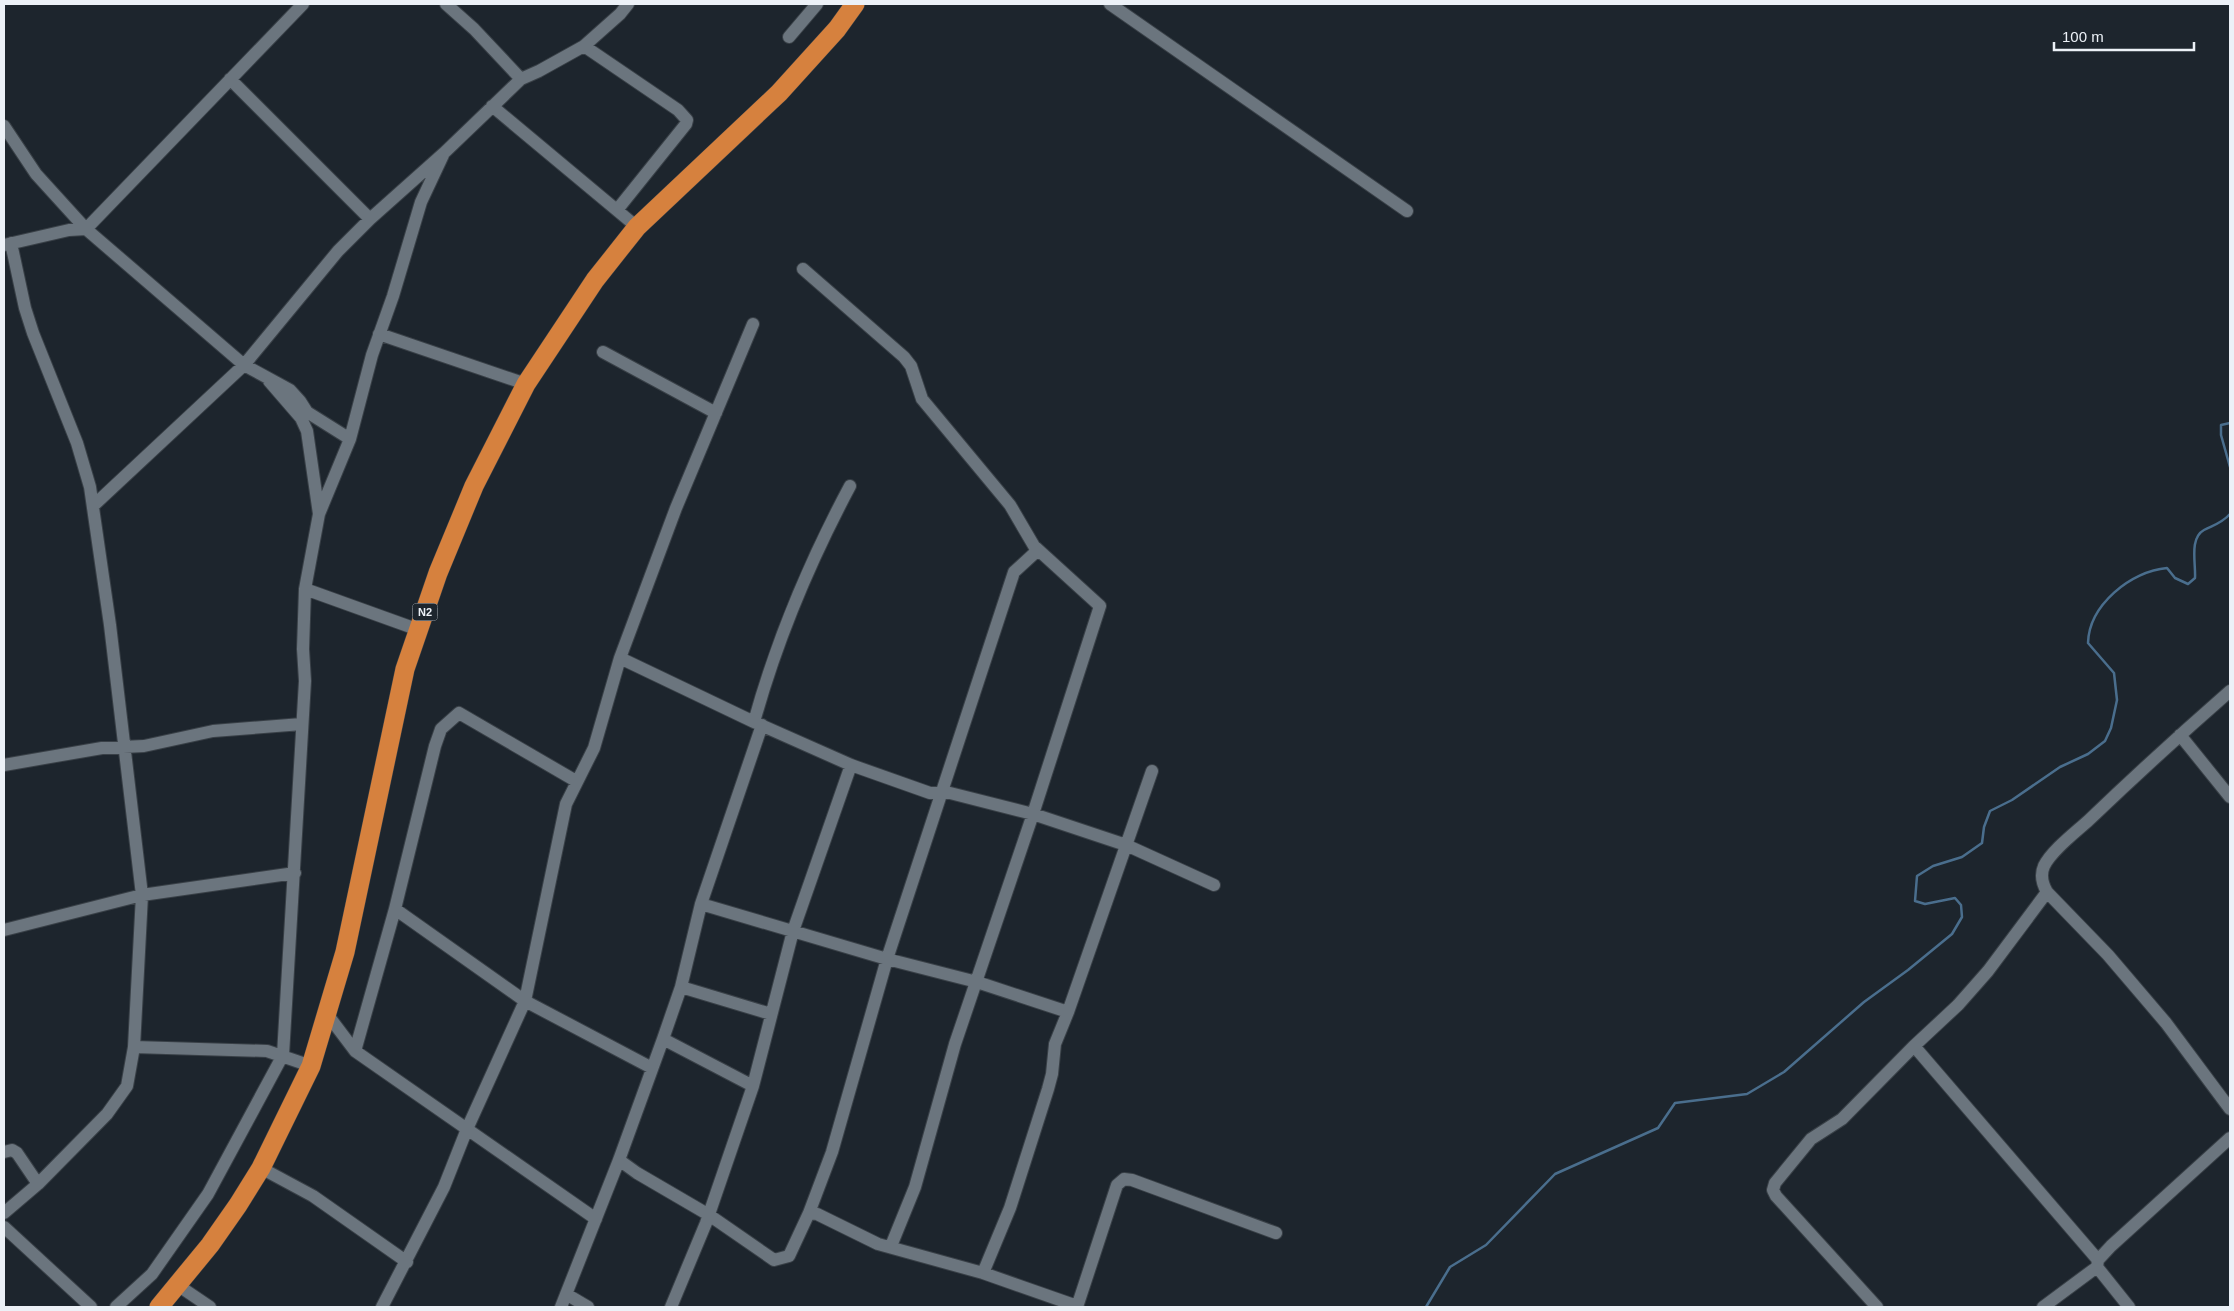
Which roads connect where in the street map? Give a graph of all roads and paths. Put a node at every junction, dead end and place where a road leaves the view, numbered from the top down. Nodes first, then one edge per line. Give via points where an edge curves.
1 (303, 4) edge
2 (446, 4) edge
3 (628, 4) edge
4 (817, 4) edge
5 (854, 4) edge
6 (1110, 4) edge
7 (789, 37) dead end
8 (584, 46) junction
9 (230, 79) junction
10 (521, 79) junction
11 (492, 106) junction
12 (4, 126) edge
13 (444, 153) junction
14 (617, 210) junction
15 (1407, 211) dead end
16 (370, 219) junction
17 (637, 226) junction
18 (86, 229) junction
19 (7, 244) edge
20 (803, 269) dead end
21 (753, 324) dead end
22 (379, 334) junction
23 (603, 352) dead end
24 (244, 365) junction
25 (526, 384) junction
26 (716, 413) junction
27 (304, 415) junction
28 (350, 439) junction
29 (850, 486) dead end
30 (93, 506) junction
31 (320, 514) junction
32 (1038, 550) junction
33 (305, 589) junction
34 (419, 630) junction
35 (620, 658) junction
36 (2230, 691) edge
37 (758, 723) junction
38 (302, 724) junction
39 (2180, 735) junction
40 (125, 747) junction
41 (4, 765) edge
42 (851, 765) junction
43 (1152, 771) dead end
44 (576, 781) junction
45 (942, 794) junction
46 (2230, 797) edge
47 (1033, 814) junction
48 (1126, 845) junction
49 (294, 873) junction
50 (1214, 885) dead end
51 (2048, 892) junction
52 (142, 895) junction
53 (701, 904) junction
54 (395, 909) junction
55 (4, 930) edge
56 (793, 931) junction
57 (887, 959) junction
58 (977, 982) junction
59 (680, 987) junction
60 (525, 1001) junction
61 (1068, 1012) junction
62 (327, 1014) junction
63 (771, 1014) junction
64 (663, 1039) junction
65 (1914, 1046) junction
66 (134, 1047) junction
67 (355, 1051) junction
68 (283, 1055) junction
69 (311, 1066) junction
70 (652, 1068) junction
71 (753, 1086) junction
72 (2230, 1109) edge
73 (467, 1129) junction
74 (2230, 1138) edge
75 (4, 1152) edge
76 (619, 1160) junction
77 (261, 1168) junction
78 (38, 1184) junction
79 (4, 1213) edge
80 (809, 1213) junction
81 (709, 1215) junction
82 (596, 1219) junction
83 (4, 1227) edge
84 (1276, 1233) dead end
85 (891, 1246) junction
86 (407, 1262) junction
87 (2098, 1263) junction
88 (982, 1273) junction
89 (179, 1286) junction
90 (566, 1294) junction
91 (91, 1307) edge
92 (116, 1307) edge
93 (159, 1307) edge
94 (210, 1307) edge
95 (382, 1307) edge
96 (561, 1307) edge
97 (588, 1307) edge
98 (671, 1307) edge
99 (1077, 1307) edge
100 (1877, 1307) edge
101 (2043, 1307) edge
102 (2129, 1307) edge

1 - 9 street
2 - 10 street via 474,28
3 - 8 street
4 - 7 street
5 - 17 highway, N2 via 837,29 779,93
6 - 15 street
8 - 10 street
8 - 14 street via 687,120
9 - 16 street
9 - 18 street
10 - 11 street
11 - 13 street
11 - 14 street
12 - 18 street via 31,168
13 - 16 street
13 - 22 street via 421,202
14 - 17 street
16 - 24 street via 338,251
17 - 25 highway, N2 via 595,280
18 - 19 street
18 - 24 street
19 - 30 street via 27,317 77,443
20 - 32 street via 904,357 911,366 922,399 1010,505
21 - 26 street
22 - 25 street
22 - 28 street
23 - 26 street
24 - 27 street via 267,377
24 - 30 street
25 - 34 highway, N2 via 474,486 438,573
26 - 35 street via 676,508
27 - 28 street
27 - 31 street
28 - 31 street
29 - 37 street via 819,544 797,598 766,680
30 - 40 street
31 - 33 street
32 - 45 street via 1014,572
32 - 47 street via 1100,606
33 - 34 street
33 - 38 street
34 - 62 highway, N2 via 405,669 345,952
35 - 37 street
35 - 44 street via 594,748
36 - 39 street
37 - 42 street
37 - 53 street
38 - 40 street via 213,731 158,744
38 - 49 street
39 - 46 street
39 - 51 street via 2051,858 2043,873 2043,885
40 - 41 street
40 - 52 street
42 - 45 street via 930,793
42 - 56 street
43 - 48 street
44 - 54 street via 459,712 441,729 435,746
44 - 60 street via 566,804
45 - 47 street via 956,794
45 - 57 street
47 - 48 street
47 - 58 street
48 - 50 street
48 - 61 street
49 - 52 street
49 - 68 street
51 - 65 street via 1988,971 1958,1005
51 - 72 street via 2166,1023
52 - 55 street
52 - 66 street
53 - 56 street
53 - 59 street
54 - 60 street
54 - 67 street
56 - 57 street
56 - 63 street
57 - 58 street
57 - 80 street via 832,1152
58 - 61 street
58 - 85 street via 955,1044 926,1151
59 - 63 street
59 - 64 street
60 - 70 street
60 - 73 street
61 - 88 street via 1055,1044 1048,1089 1016,1190
62 - 67 street
62 - 69 highway, N2
63 - 71 street
64 - 70 street
64 - 71 street
65 - 87 street
65 - 100 street via 1842,1119 1805,1146 1773,1190
66 - 68 street via 251,1050
66 - 78 street via 127,1086 114,1106
67 - 73 street
68 - 69 street
68 - 92 street via 208,1194 152,1274
69 - 77 highway, N2
70 - 76 street
71 - 81 street
73 - 82 street
73 - 86 street via 444,1187
74 - 87 street via 2111,1246
75 - 78 street via 12,1150 17,1153
76 - 81 street
76 - 82 street
77 - 86 street via 313,1196
77 - 89 highway, N2
78 - 79 street
80 - 81 street via 789,1256 774,1260
80 - 85 street via 878,1244
81 - 98 street
82 - 90 street
83 - 91 street
84 - 99 street via 1124,1179 1117,1185
85 - 88 street
86 - 95 street
87 - 101 street
87 - 102 street
88 - 99 street
89 - 93 highway, N2
89 - 94 street
90 - 96 street
90 - 97 street

